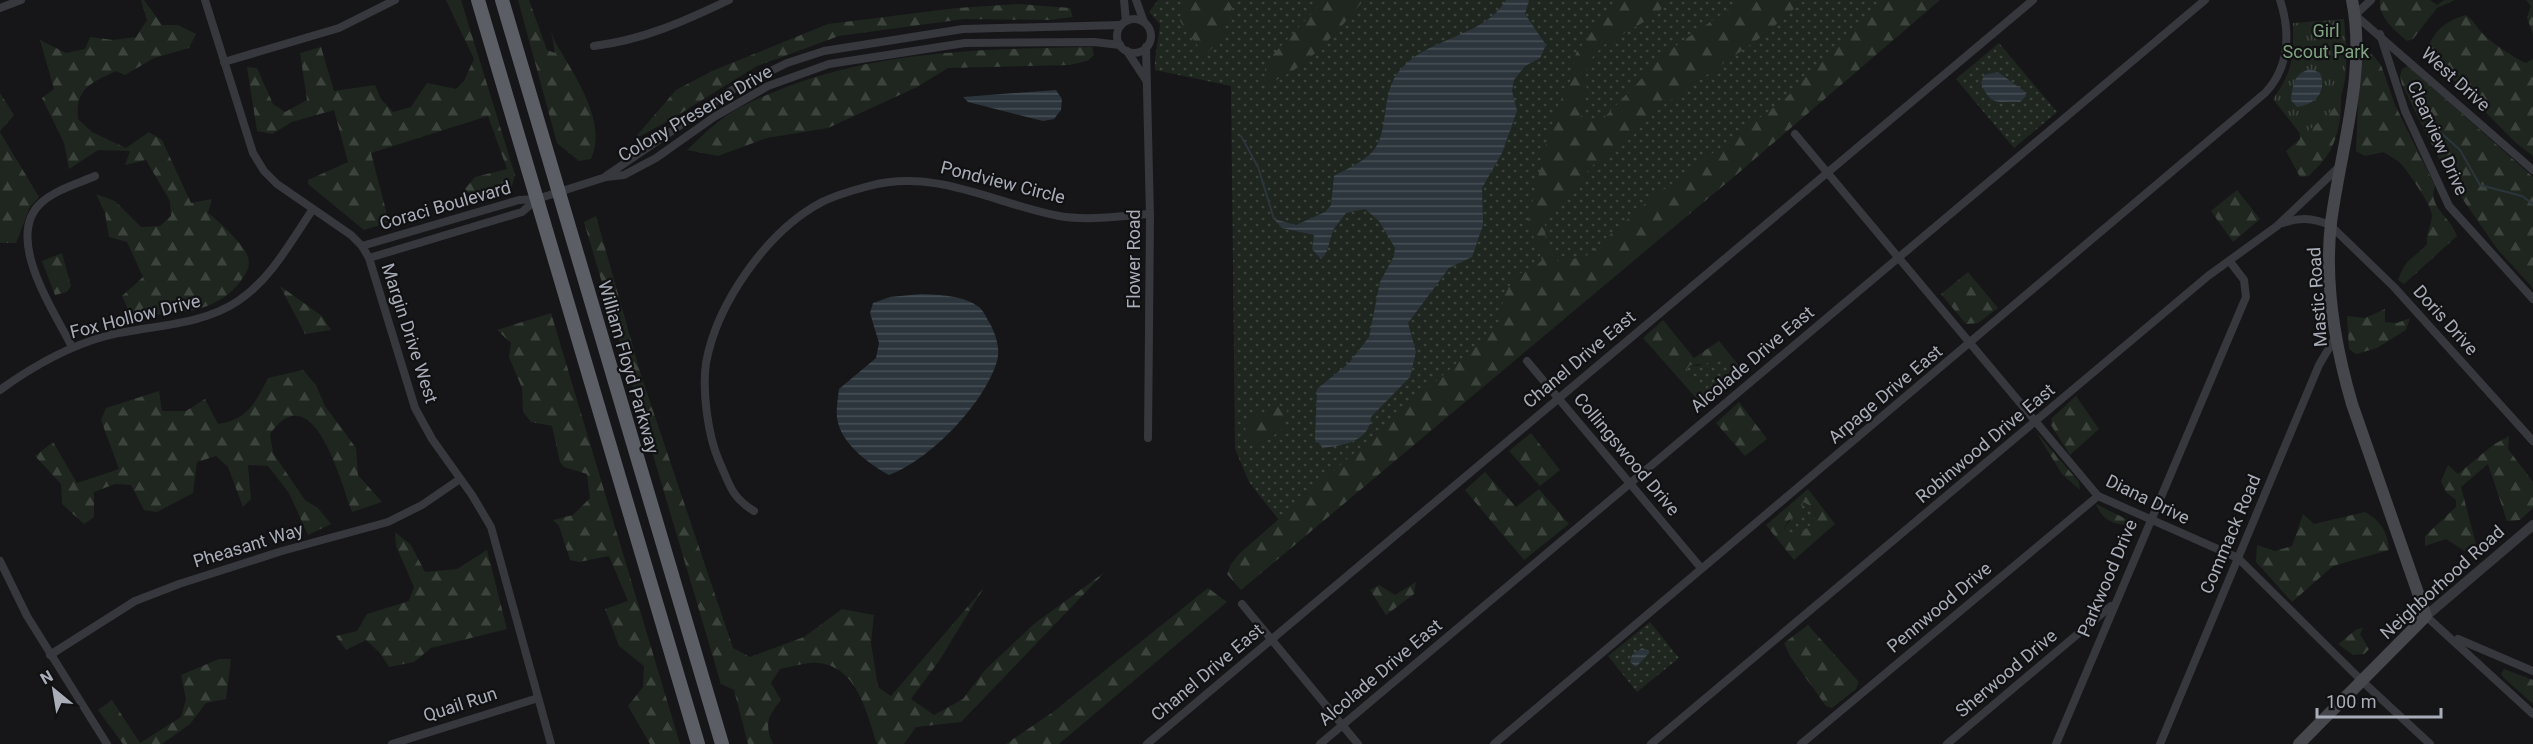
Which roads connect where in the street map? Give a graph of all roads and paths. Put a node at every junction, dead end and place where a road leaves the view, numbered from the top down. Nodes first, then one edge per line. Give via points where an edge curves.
1 (21, 0) edge
2 (204, 0) edge
3 (395, 0) edge
4 (478, 0) edge
5 (502, 0) edge
6 (729, 0) edge
7 (1124, 0) edge
8 (1136, 0) edge
9 (2033, 0) edge
10 (2205, 0) edge
11 (2280, 0) edge
12 (2352, 0) edge
13 (2371, 0) edge
14 (0, 8) edge
15 (2355, 15) junction
16 (1144, 22) junction
17 (1123, 23) junction
18 (2380, 34) junction
19 (1120, 45) junction
20 (594, 46) dead end
21 (1146, 47) junction
22 (1127, 51) junction
23 (224, 63) junction
24 (1146, 80) junction
25 (1795, 134) dead end
26 (2339, 167) junction
27 (2533, 170) edge
28 (1827, 173) junction
29 (95, 177) dead end
30 (606, 177) junction
31 (559, 192) junction
32 (537, 199) junction
33 (313, 209) junction
34 (1150, 214) junction
35 (2277, 226) junction
36 (2331, 226) junction
37 (362, 246) junction
38 (369, 258) junction
39 (1899, 258) junction
40 (2230, 262) junction
41 (2533, 299) edge
42 (2335, 338) junction
43 (1971, 344) junction
44 (72, 347) junction
45 (1527, 361) dead end
46 (0, 390) edge
47 (1558, 398) junction
48 (2036, 421) junction
49 (1148, 438) dead end
50 (2533, 441) edge
51 (460, 479) junction
52 (1630, 483) junction
53 (2098, 496) junction
54 (754, 511) dead end
55 (2150, 521) junction
56 (2533, 525) edge
57 (2238, 558) junction
58 (0, 561) edge
59 (1701, 568) junction
60 (1242, 604) dead end
61 (2114, 604) junction
62 (2426, 616) junction
63 (2452, 637) junction
64 (1272, 639) junction
65 (50, 655) junction
66 (2533, 671) edge
67 (2362, 681) junction
68 (538, 698) junction
69 (2533, 714) edge
70 (1342, 725) junction
71 (107, 744) edge
72 (392, 744) edge
73 (551, 744) edge
74 (698, 744) edge
75 (722, 744) edge
76 (1147, 744) edge
77 (1320, 744) edge
78 (1358, 744) edge
79 (1494, 744) edge
80 (1651, 744) edge
81 (1801, 744) edge
82 (1947, 744) edge
83 (2056, 744) edge
84 (2160, 744) edge
85 (2299, 744) edge
86 (2430, 744) edge

1 - 14 street
2 - 23 street, Margin Drive West
3 - 23 street via 339,28
4 - 32 highway
5 - 31 highway, William Floyd Parkway
6 - 20 street via 671,27 626,42
7 - 17 street
8 - 16 street
9 - 28 street, Chanel Drive East
10 - 39 street, Alcolade Drive East
11 - 43 street, Arpage Drive East via 2285,14 2286,60 2277,81
12 - 15 main road, Mastic Road
13 - 15 street
15 - 18 street, West Drive
15 - 26 main road, Mastic Road via 2351,101
16 - 17 street via 1134,18
16 - 21 street via 1151,35
17 - 19 street via 1117,34
17 - 30 street, Colony Preserve Drive via 963,29 824,51 787,63 732,90
18 - 27 street, West Drive
18 - 41 street, Clearview Drive via 2405,111 2450,206
19 - 22 street
19 - 30 street, Colony Preserve Drive via 965,43 829,64 768,86 714,117 656,158 624,174
21 - 22 street via 1137,52
21 - 24 street, Flower Road
22 - 24 street, Flower Road
23 - 33 street, Margin Drive West via 253,153 277,184
24 - 34 street, Flower Road
25 - 28 street, Diana Drive
26 - 35 street, Robinwood Drive East
26 - 36 main road, Mastic Road
28 - 39 street, Diana Drive
28 - 47 street, Chanel Drive East
29 - 44 street via 47,198 38,206 27,230 28,257
30 - 31 street, Colony Preserve Drive
31 - 32 street, Coraci Boulevard
31 - 75 highway, William Floyd Parkway
32 - 37 street, Coraci Boulevard via 519,200
32 - 38 street, Coraci Boulevard via 522,212
32 - 74 highway
33 - 37 street, Margin Drive West
33 - 44 street, Fox Hollow Drive via 271,269 238,302 196,319 106,336
34 - 49 street, Flower Road
34 - 54 street, Pondview Circle via 1060,216 928,180 871,186 822,202 773,238 741,280 716,329 706,365 712,446 737,501
35 - 36 street via 2305,219
35 - 40 street, Robinwood Drive East
36 - 42 main road, Mastic Road
36 - 50 street, Doris Drive via 2394,287
37 - 38 street, Margin Drive West
38 - 51 street, Margin Drive West via 415,408
39 - 43 street, Diana Drive
39 - 52 street, Alcolade Drive East
40 - 48 street, Robinwood Drive East via 2208,276
40 - 55 street, Parkwood Drive via 2244,280 2246,297
42 - 57 street, Commack Road via 2319,365
42 - 62 main road, Mastic Road via 2352,404
43 - 48 street, Diana Drive
43 - 59 street, Arpage Drive East
44 - 46 street, Fox Hollow Drive
45 - 47 street, Collingswood Drive
47 - 52 street, Collingswood Drive
47 - 64 street, Chanel Drive East
48 - 53 street, Diana Drive
48 - 80 street, Robinwood Drive East
51 - 65 street, Pheasant Way via 388,522 282,551 145,597
51 - 68 street, Margin Drive West via 491,527
52 - 59 street, Collingswood Drive
52 - 70 street, Alcolade Drive East
53 - 55 street, Diana Drive
53 - 81 street, Pennwood Drive
55 - 57 street, Diana Drive
55 - 61 street, Parkwood Drive
56 - 62 street, Neighborhood Road
57 - 67 street, Diana Drive
57 - 84 street, Commack Road
58 - 65 street
59 - 79 street, Arpage Drive East
60 - 64 street
61 - 82 street, Sherwood Drive
61 - 83 street, Parkwood Drive
62 - 63 street
62 - 67 main road, Neighborhood Road
63 - 66 street
63 - 69 street
64 - 70 street
64 - 76 street, Chanel Drive East
65 - 71 street
67 - 85 main road, Neighborhood Road
67 - 86 street, Diana Drive
68 - 72 street, Quail Run
68 - 73 street, Margin Drive West
70 - 77 street, Alcolade Drive East
70 - 78 street

